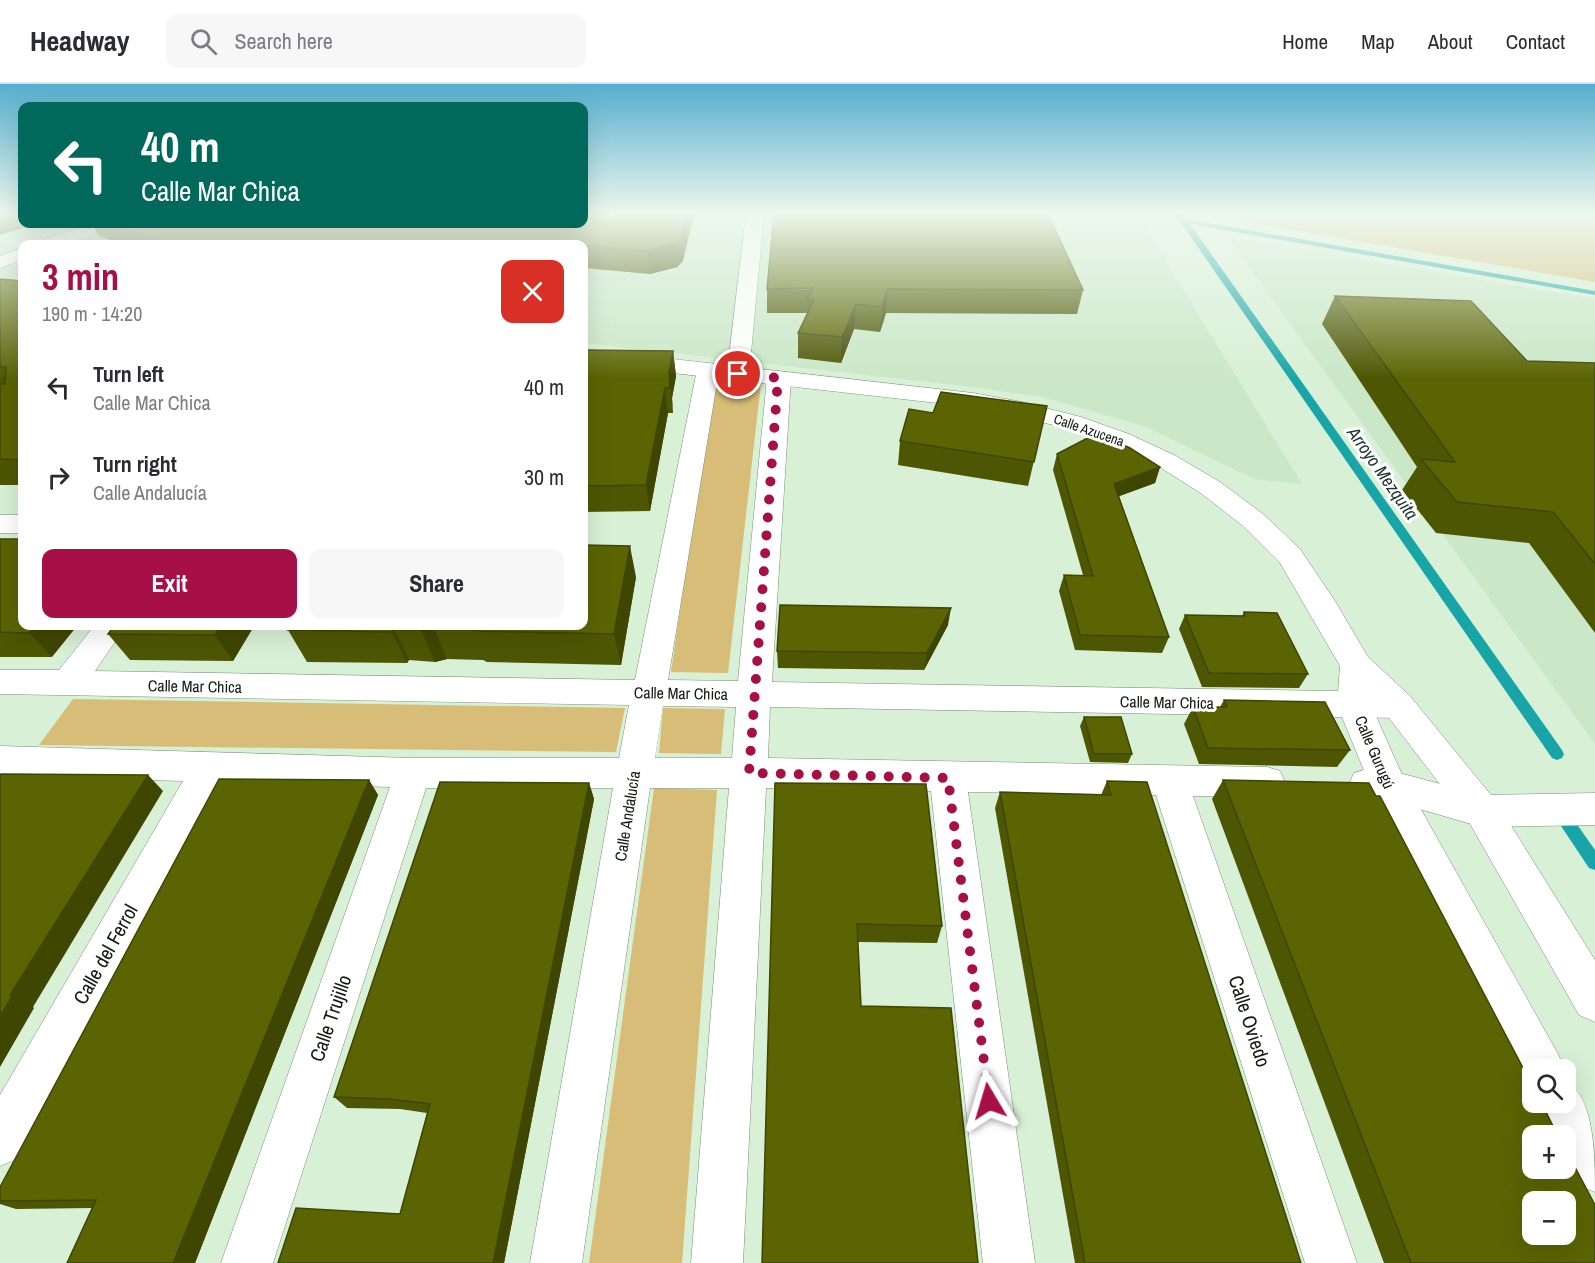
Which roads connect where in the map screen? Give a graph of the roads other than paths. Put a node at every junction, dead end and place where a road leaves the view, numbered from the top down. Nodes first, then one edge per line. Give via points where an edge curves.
1 (745, 269) edge
2 (588, 356) edge
3 (723, 372) junction
4 (778, 378) junction
5 (0, 524) edge
6 (18, 524) edge
7 (108, 630) edge
8 (1356, 666) junction
9 (0, 682) edge
10 (68, 683) junction
11 (649, 692) junction
12 (754, 694) junction
13 (1354, 705) junction
14 (1398, 705) junction
15 (1, 762) edge
16 (210, 767) junction
17 (413, 772) junction
18 (634, 773) junction
19 (749, 773) junction
20 (948, 778) junction
21 (1169, 780) junction
22 (1388, 785) junction
23 (1482, 811) junction
24 (1583, 818) edge
25 (1595, 1000) edge
26 (1536, 1059) edge
27 (1566, 1113) edge
28 (0, 1142) edge
29 (1595, 1167) edge
30 (247, 1263) edge
31 (556, 1263) edge
32 (717, 1263) edge
33 (1009, 1263) edge
34 (1331, 1263) edge

1 - 3 street, Calle Andalucía
2 - 3 street, Calle Azucena
3 - 4 street, Calle Azucena
3 - 11 street, Calle Andalucía
4 - 8 street, Calle Azucena via 1022,409 1081,425 1167,461 1253,520 1290,556
4 - 12 street
5 - 6 street
7 - 10 street
8 - 13 street, Calle Gurugú
8 - 14 street
9 - 10 street, Calle Mar Chica
10 - 11 street, Calle Mar Chica
11 - 12 street, Calle Mar Chica
11 - 18 street, Calle Andalucía
12 - 13 street, Calle Mar Chica
12 - 19 street
13 - 14 street, Calle Mar Chica
13 - 22 street, Calle Gurugú
14 - 23 street
15 - 16 street
16 - 17 street
16 - 28 street, Calle del Ferrol
17 - 18 street
17 - 30 street, Calle Trujillo
18 - 19 street
18 - 31 street, Calle Andalucía
19 - 20 street via 801,764
19 - 32 street
20 - 21 street
20 - 33 street
21 - 22 street
21 - 34 street, Calle Oviedo
22 - 23 street
22 - 26 street, Calle Gurugú
23 - 24 street
23 - 25 street
27 - 29 street

